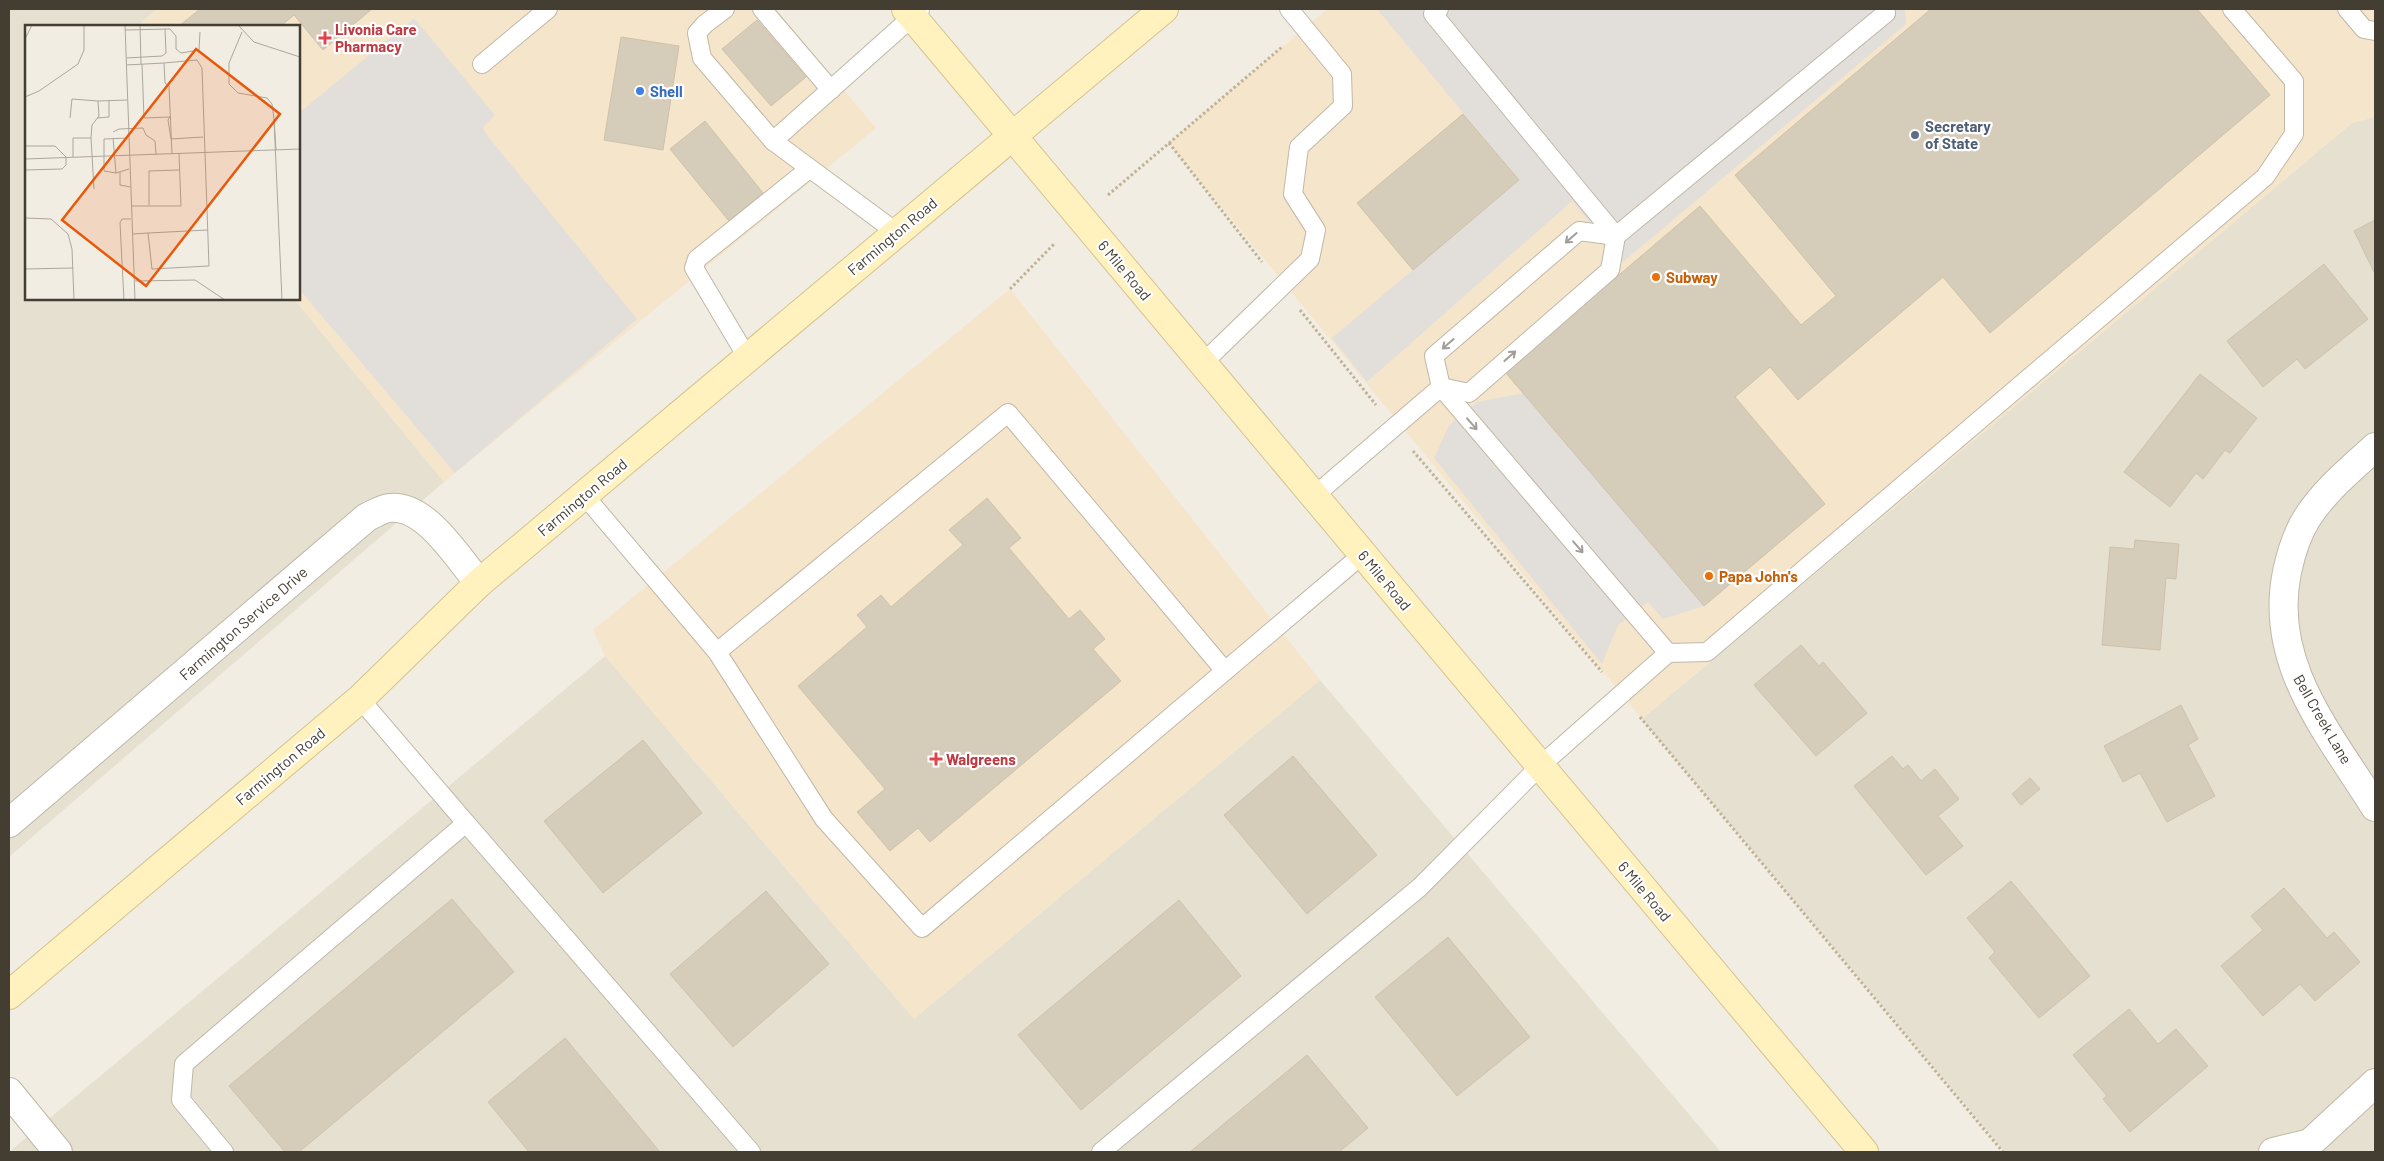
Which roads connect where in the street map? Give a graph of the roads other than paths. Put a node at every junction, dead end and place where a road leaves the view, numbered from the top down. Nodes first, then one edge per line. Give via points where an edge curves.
1 (548, 9) edge
2 (725, 9) edge
3 (762, 9) edge
4 (1289, 9) edge
5 (1440, 9) edge
6 (1885, 9) edge
7 (2232, 9) edge
8 (2347, 9) edge
9 (1161, 10) edge
10 (914, 12) edge
11 (2375, 31) edge
12 (482, 64) dead end
13 (830, 90) junction
14 (1012, 136) junction
15 (773, 141) junction
16 (809, 169) junction
17 (896, 232) junction
18 (1616, 236) junction
19 (747, 358) junction
20 (1203, 363) junction
21 (1440, 387) junction
22 (2375, 447) edge
23 (584, 494) junction
24 (1314, 496) junction
25 (1362, 554) junction
26 (479, 583) junction
27 (717, 652) junction
28 (1668, 653) junction
29 (1225, 671) junction
30 (360, 699) junction
31 (1540, 766) junction
32 (2375, 807) edge
33 (9, 823) edge
34 (466, 823) junction
35 (9, 995) edge
36 (2375, 1083) edge
37 (9, 1092) edge
38 (2308, 1148) edge
39 (58, 1152) edge
40 (224, 1152) edge
41 (751, 1152) edge
42 (1100, 1152) edge
43 (1864, 1152) edge
44 (2273, 1152) edge

1 - 12 lane
2 - 15 lane via 697,33 702,58
3 - 13 lane
4 - 20 lane via 1342,74 1343,106 1299,147 1293,194 1316,230 1310,259
5 - 18 lane via 1433,14
6 - 18 lane via 1886,13
7 - 28 lane via 2294,81 2294,134 2266,177 1706,652
8 - 11 lane via 2364,29
9 - 14 main road, Farmington Road
10 - 13 lane
10 - 14 main road, 6 Mile Road
13 - 15 lane
14 - 17 main road, Farmington Road
14 - 20 main road, 6 Mile Road
15 - 16 lane
16 - 17 lane
16 - 19 lane via 697,259 694,268
17 - 19 main road, Farmington Road
21 -> 18 lane via 1469,392 1476,386 1610,270
18 -> 21 lane via 1579,231 1434,356
19 - 23 main road, Farmington Road
20 - 24 main road, 6 Mile Road
21 - 24 lane
21 -> 28 lane
22 - 32 street, Bell Creek Lane via 2336,482 2307,518 2291,552 2284,588 2284,625 2291,661 2305,695
23 - 26 main road, Farmington Road
23 - 27 lane
24 - 25 main road, 6 Mile Road
25 - 29 lane
25 - 31 main road, 6 Mile Road
26 - 30 main road, Farmington Road
26 - 33 street, Farmington Service Drive via 424,518 412,511 389,508 367,517
27 - 29 lane via 1008,413
27 - 29 lane via 824,819 922,928
28 - 31 lane
30 - 34 lane
30 - 35 main road, Farmington Road
31 - 42 lane via 1420,887
31 - 43 main road, 6 Mile Road
34 - 40 lane via 184,1064 180,1100
34 - 41 lane
36 - 38 street
37 - 39 street
38 - 44 street

